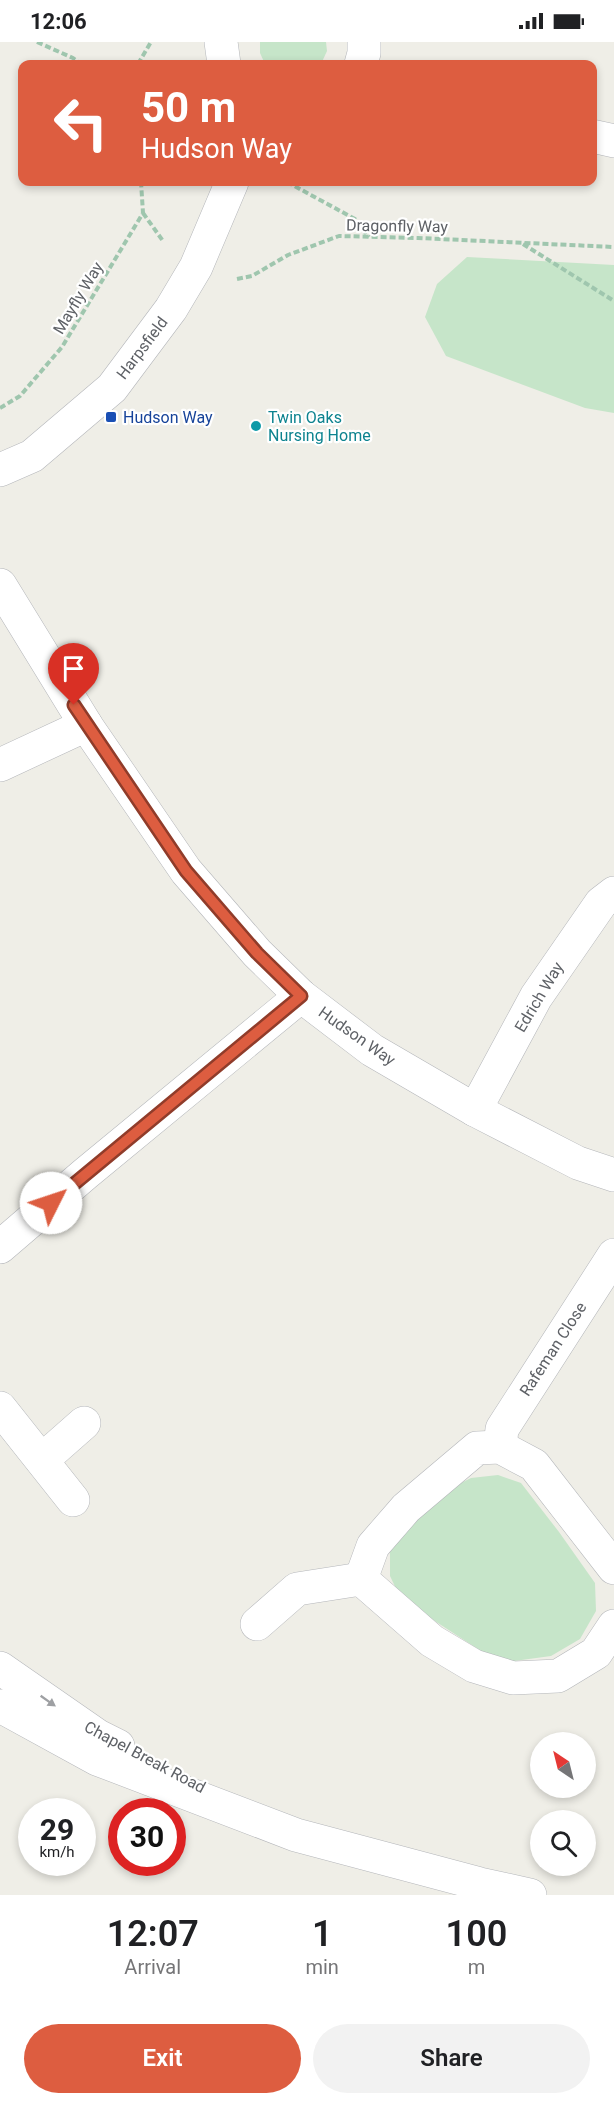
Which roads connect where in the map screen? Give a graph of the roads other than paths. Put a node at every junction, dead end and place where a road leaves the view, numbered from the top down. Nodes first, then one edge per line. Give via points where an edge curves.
1 (221, 42) edge
2 (364, 42) edge
3 (223, 60) edge
4 (362, 60) edge
5 (597, 137) edge
6 (614, 141) edge
7 (229, 186) edge
8 (0, 470) edge
9 (0, 585) edge
10 (86, 725) junction
11 (0, 765) edge
12 (614, 893) edge
13 (301, 996) junction
14 (475, 1110) junction
15 (614, 1175) edge
16 (0, 1247) edge
17 (614, 1255) edge
18 (0, 1408) edge
19 (84, 1423) dead end
20 (500, 1447) junction
21 (42, 1460) junction
22 (73, 1500) dead end
23 (614, 1568) edge
24 (361, 1579) junction
25 (257, 1624) dead end
26 (614, 1626) edge
27 (0, 1668) edge
28 (0, 1706) edge
29 (297, 1834) junction
30 (530, 1895) edge

1 - 3 street
2 - 4 street
5 - 6 street
7 - 8 street, Harpsfield via 195,267 171,309 112,388 32,456
9 - 10 street, Hudson Way
10 - 11 street
10 - 13 street, Hudson Way via 186,871 257,953
12 - 14 street, Edrich Way via 601,903 536,997
13 - 14 street, Hudson Way via 372,1050
13 - 16 street
14 - 15 street, Hudson Way via 578,1163
17 - 20 street, Rafeman Close via 502,1429
18 - 21 street
19 - 21 street
20 - 23 street via 534,1465
20 - 24 street via 477,1448 406,1508 373,1546
21 - 22 street
24 - 25 street via 297,1589
24 - 26 street via 432,1641 474,1666 513,1678 558,1676 596,1653
27 -> 29 street, Chapel Break Road via 98,1736
28 - 29 street, Chapel Break Road via 97,1759
29 - 30 street, Chapel Break Road

